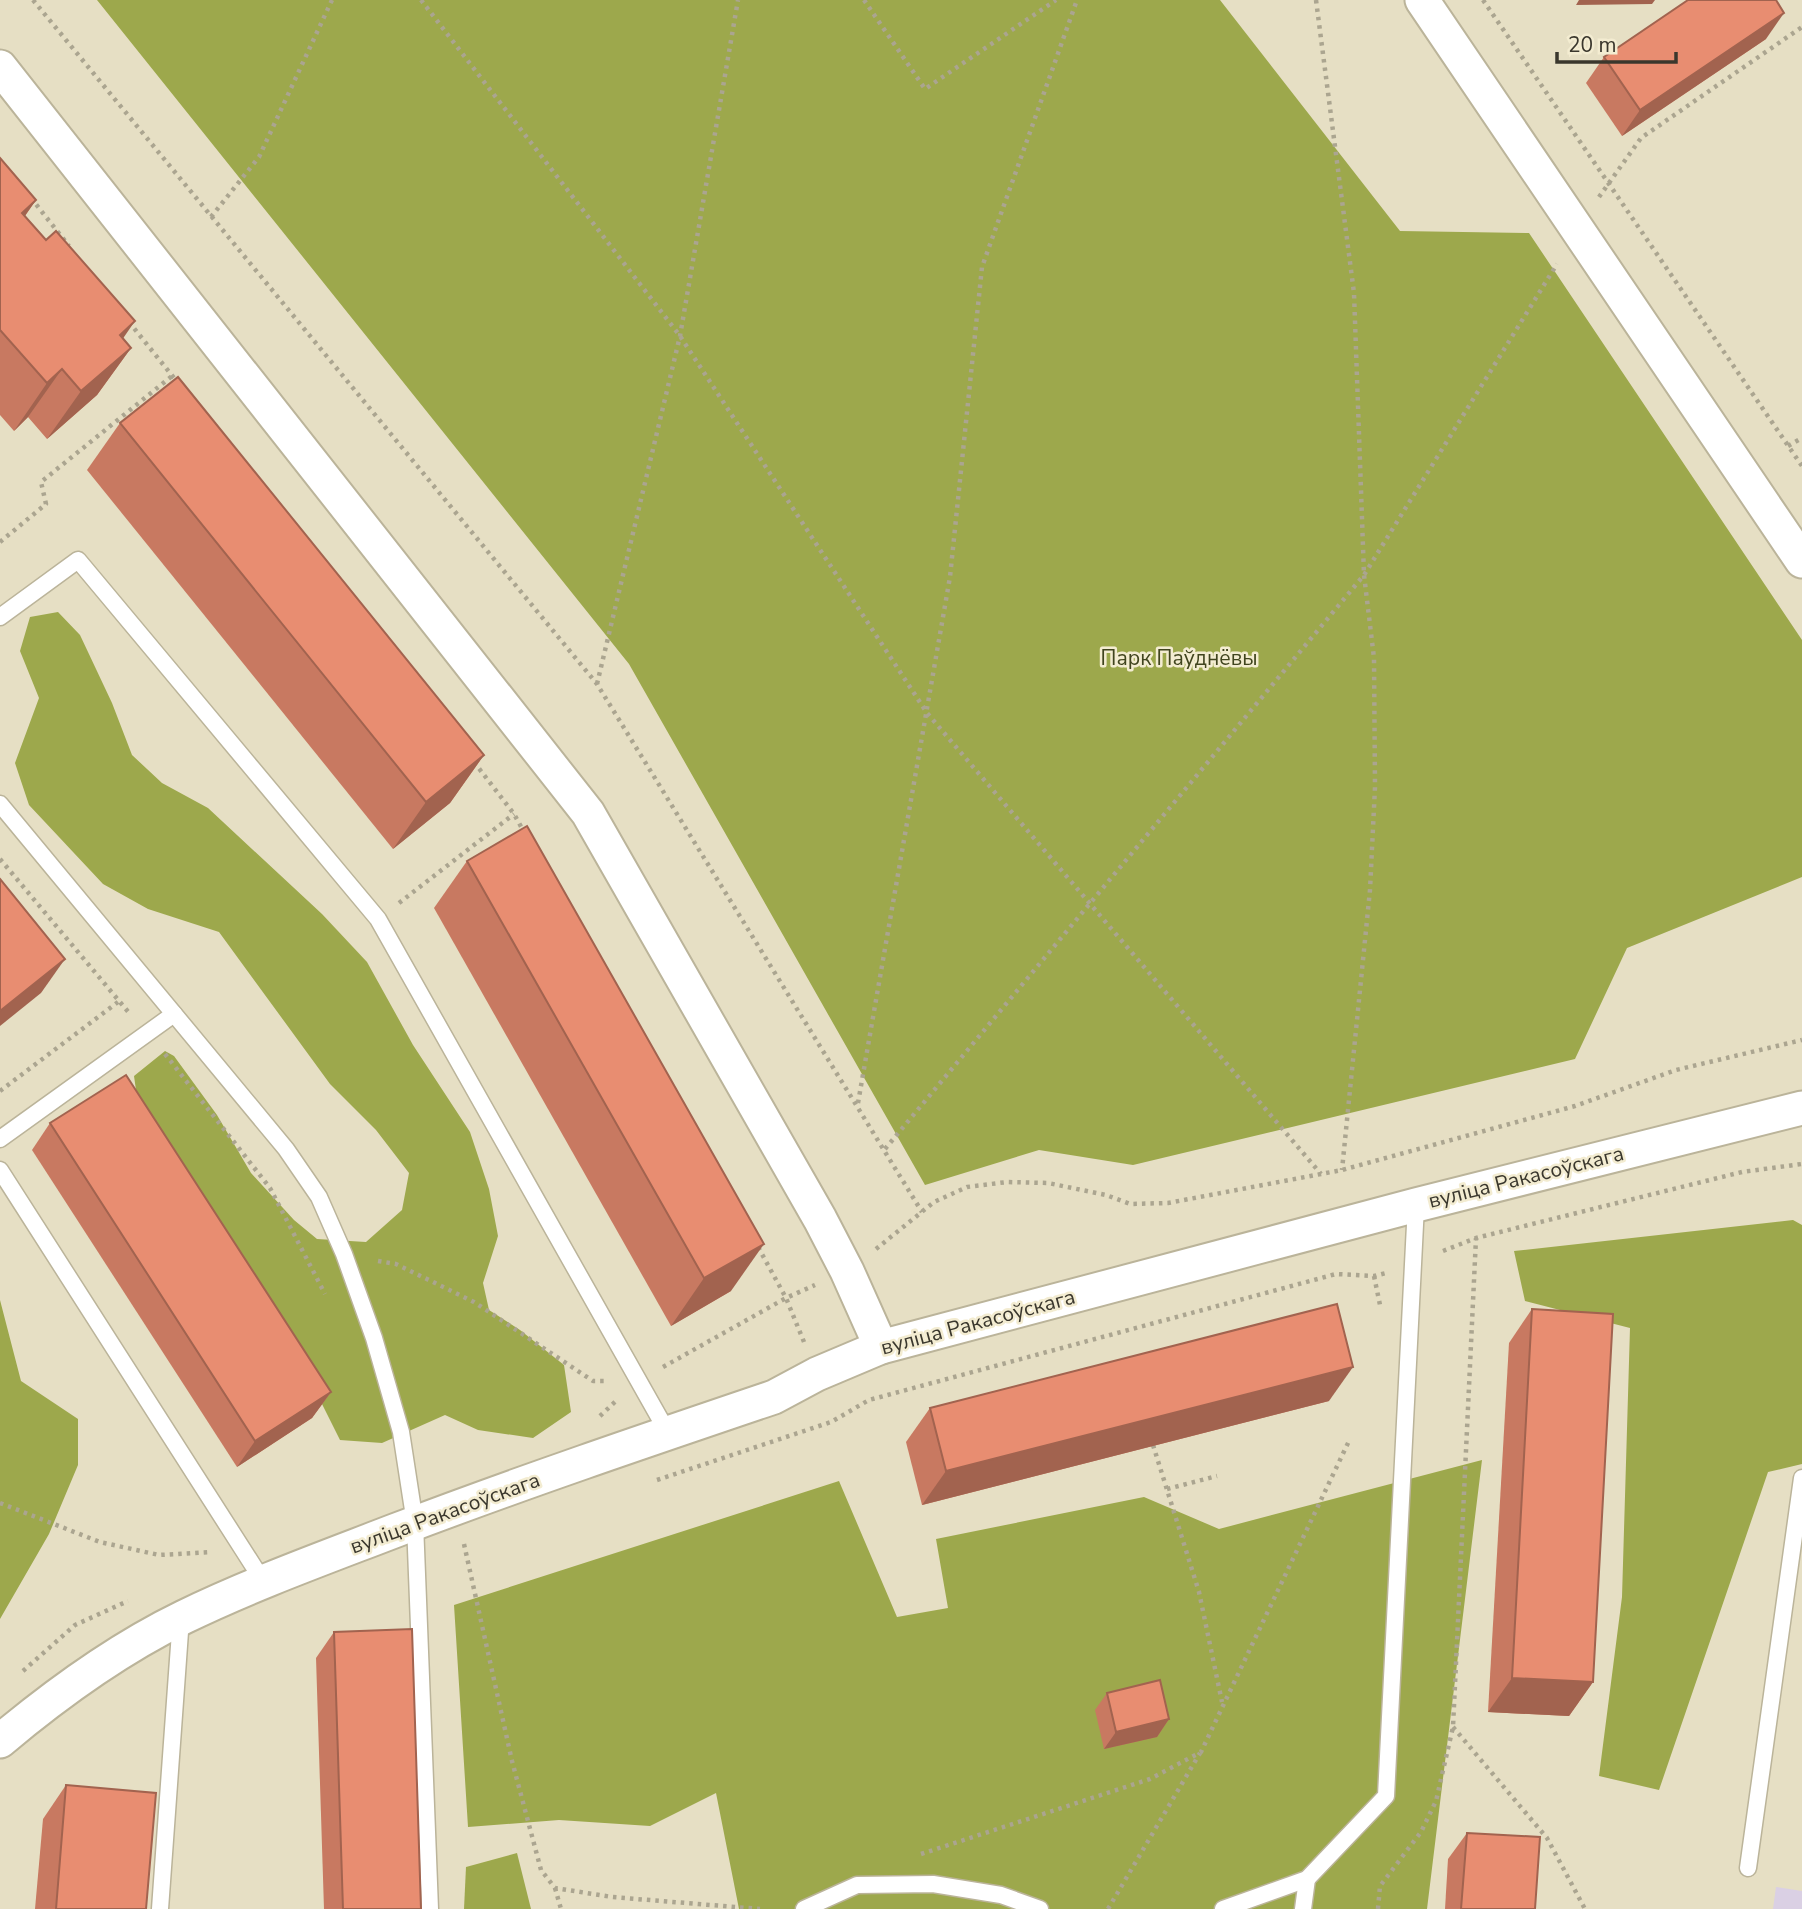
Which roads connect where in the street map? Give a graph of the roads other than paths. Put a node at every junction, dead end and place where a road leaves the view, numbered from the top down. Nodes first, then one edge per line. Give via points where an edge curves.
1 (1422, 0) edge
2 (0, 67) edge
3 (1802, 561) edge
4 (0, 617) edge
5 (0, 804) edge
6 (174, 1014) junction
7 (1802, 1108) edge
8 (0, 1139) edge
9 (0, 1170) edge
10 (1416, 1205) junction
11 (881, 1347) junction
12 (668, 1433) junction
13 (1802, 1478) edge
14 (415, 1523) junction
15 (263, 1581) junction
16 (181, 1618) junction
17 (0, 1741) edge
18 (1748, 1868) dead end
19 (1307, 1879) junction
20 (1242, 1905) edge
21 (160, 1909) edge
22 (430, 1909) edge
23 (804, 1909) edge
24 (1040, 1909) edge
25 (1223, 1909) edge
26 (1303, 1909) edge

1 - 3 street
2 - 11 street via 588,813 820,1219
4 - 12 lane via 78,559 378,919
5 - 6 lane
6 - 8 lane
6 - 14 lane via 286,1149 318,1197 374,1338 401,1432
7 - 10 street, вуліца Ракасоўскага
9 - 15 lane
10 - 11 street, вуліца Ракасоўскага
10 - 19 lane via 1386,1796
11 - 12 street, вуліца Ракасоўскага via 774,1397
12 - 14 street, вуліца Ракасоўскага
13 - 18 lane
14 - 15 street, вуліца Ракасоўскага
14 - 22 lane
15 - 16 street, вуліца Ракасоўскага
16 - 17 street, вуліца Ракасоўскага via 90,1673
16 - 21 lane
19 - 20 lane
19 - 26 lane
20 - 25 lane
23 - 24 lane via 857,1885 933,1884 1000,1895

